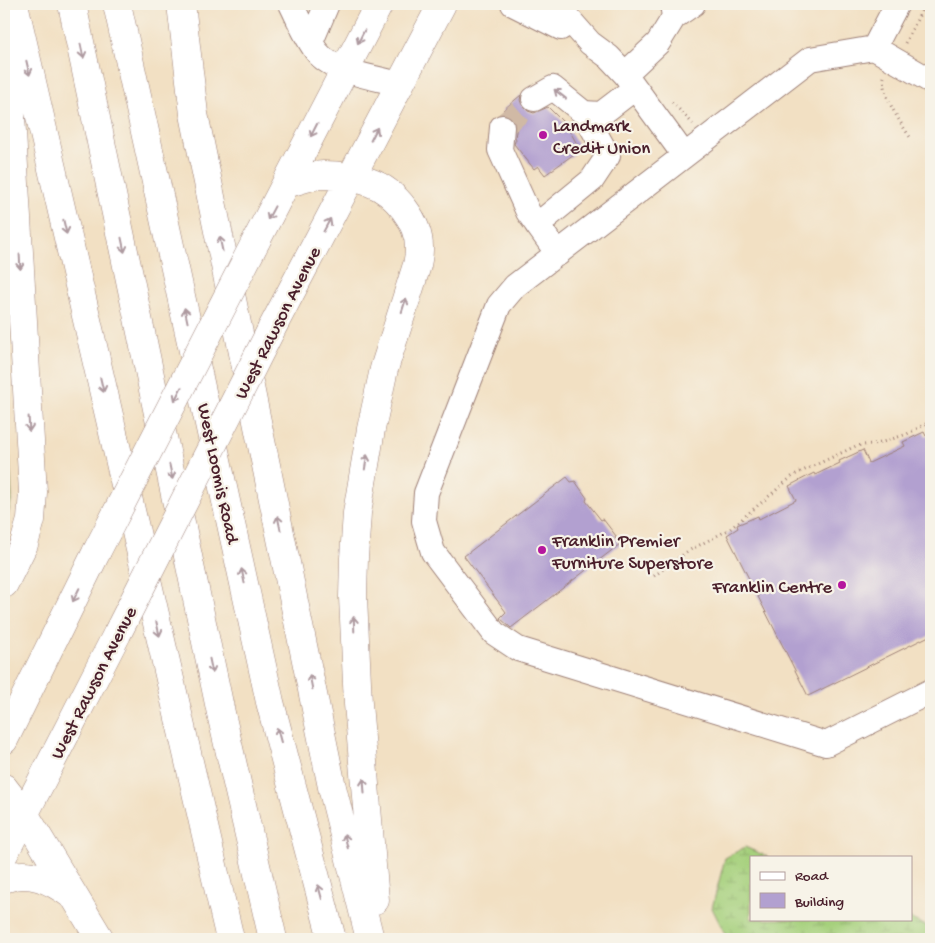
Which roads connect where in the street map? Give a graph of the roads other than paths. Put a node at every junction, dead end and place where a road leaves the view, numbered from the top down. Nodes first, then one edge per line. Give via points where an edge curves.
1 (5, 4) edge
2 (14, 4) edge
3 (72, 4) edge
4 (118, 4) edge
5 (181, 4) edge
6 (291, 4) edge
7 (302, 4) edge
8 (327, 4) edge
9 (379, 4) edge
10 (442, 4) edge
11 (513, 4) edge
12 (545, 4) edge
13 (897, 4) edge
14 (680, 8) edge
15 (309, 39) junction
16 (590, 43) junction
17 (874, 48) junction
18 (344, 71) junction
19 (931, 80) edge
20 (630, 81) junction
21 (400, 84) junction
22 (534, 100) tunnel mouth
23 (584, 113) junction
24 (502, 127) dead end
25 (684, 154) junction
26 (352, 177) junction
27 (286, 184) junction
28 (537, 225) junction
29 (558, 254) junction
30 (4, 584) edge
31 (931, 691) edge
32 (4, 740) edge
33 (4, 788) edge
34 (25, 814) junction
35 (4, 854) edge
36 (4, 879) edge
37 (74, 896) junction
38 (100, 939) edge
39 (230, 939) edge
40 (273, 939) edge
41 (332, 939) edge
42 (370, 939) edge
43 (378, 939) edge

1 -> 30 main road via 33,492 31,520 24,544
2 -> 39 main road
3 -> 40 main road via 222,718
41 -> 4 main road, West Loomis Road via 270,702
42 -> 5 main road via 332,787 194,114
6 - 15 lane
7 - 15 lane
8 - 15 lane
9 -> 18 main road
10 - 21 main road, West Rawson Avenue
11 - 16 lane
12 - 16 lane via 568,18
13 - 17 lane
14 - 20 lane
15 - 18 lane via 318,54
16 - 20 lane via 609,57
17 - 19 lane
17 - 25 lane via 810,59
18 - 21 lane
18 -> 27 main road
20 - 23 lane via 601,114
20 - 25 lane
26 -> 21 main road, West Rawson Avenue
23 -> 22 lane via 553,88
23 - 28 lane via 608,156 592,180
24 - 28 lane via 500,150
25 - 29 lane
26 - 27 main road via 322,175
34 -> 26 main road, West Rawson Avenue, bridge
43 -> 26 main road via 358,704 354,558 357,513 371,429 384,369 420,248 414,222 406,210 371,182
27 -> 32 main road, bridge
28 - 29 lane
29 - 31 lane via 515,286 500,305 426,493 424,521 433,552 494,633 518,649 826,744
33 - 34 main road
34 - 35 main road, West Rawson Avenue
34 - 37 main road
36 - 37 main road via 31,874 56,883
37 - 38 main road

